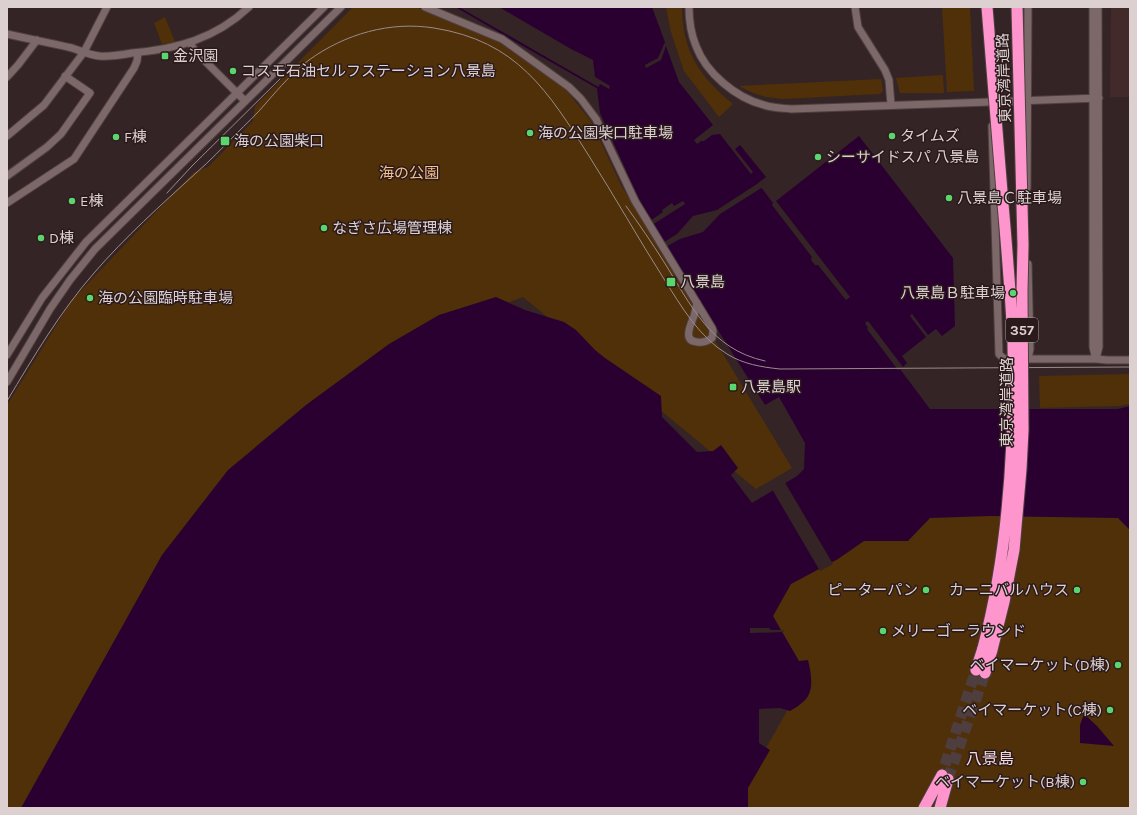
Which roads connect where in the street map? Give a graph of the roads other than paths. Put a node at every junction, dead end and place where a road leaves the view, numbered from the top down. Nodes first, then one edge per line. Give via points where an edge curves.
1 (107, 7) edge
2 (249, 7) edge
3 (324, 7) edge
4 (341, 7) edge
5 (425, 7) edge
6 (689, 7) edge
7 (855, 7) edge
8 (986, 7) edge
9 (1017, 7) edge
10 (1028, 7) edge
11 (1093, 7) edge
12 (1098, 7) edge
13 (7, 34) edge
14 (37, 40) junction
15 (190, 43) junction
16 (84, 52) junction
17 (138, 53) junction
18 (65, 76) junction
19 (7, 77) edge
20 (236, 93) junction
21 (1096, 98) junction
22 (1028, 100) junction
23 (245, 101) junction
24 (991, 101) junction
25 (890, 105) junction
26 (7, 136) edge
27 (7, 176) edge
28 (7, 203) edge
29 (697, 304) junction
30 (1030, 349) junction
31 (7, 355) edge
32 (1130, 356) edge
33 (1096, 358) junction
34 (1023, 359) junction
35 (1038, 359) junction
36 (1130, 360) edge
37 (7, 382) edge
38 (988, 649) junction
39 (981, 672) tunnel mouth
40 (924, 808) edge
41 (940, 808) edge

1 - 16 street
2 - 15 street via 216,32
3 - 20 street
4 - 23 street
5 - 29 street via 502,39 582,99 596,119 635,201
6 - 25 street via 692,34 700,57 717,78 741,96 763,105 791,109
7 - 25 street via 858,27 889,80
8 - 38 highway, 東京湾岸道路 / 357, bridge via 1011,306 1013,398 1012,452
9 - 38 highway, 東京湾岸道路 / 357, bridge via 1023,245 1021,469 1014,550 1004,602
10 - 22 street
11 - 21 street
12 - 21 street
13 - 14 street
14 - 16 street
14 - 19 street
15 - 17 street
15 - 20 street
16 - 17 street via 104,56
16 - 18 street
17 - 28 street via 134,68 74,159
18 - 26 street via 44,105
18 - 27 street via 90,93 61,134
20 - 23 street
20 - 31 street via 86,242 42,298
21 - 22 street
21 - 33 street via 1093,347
22 - 24 street
22 - 30 street via 1026,216
23 - 37 street via 95,249 50,309
24 - 25 street
24 - 34 street via 999,354 1004,359
29 - 29 street via 713,331 712,338 703,342 694,342 688,334
30 - 34 street via 1029,354
30 - 35 street
32 - 33 street
33 - 35 street
33 - 36 street
34 - 35 street
38 - 39 highway, 東京湾岸道路 / 357
40 - 41 highway via 945,777

